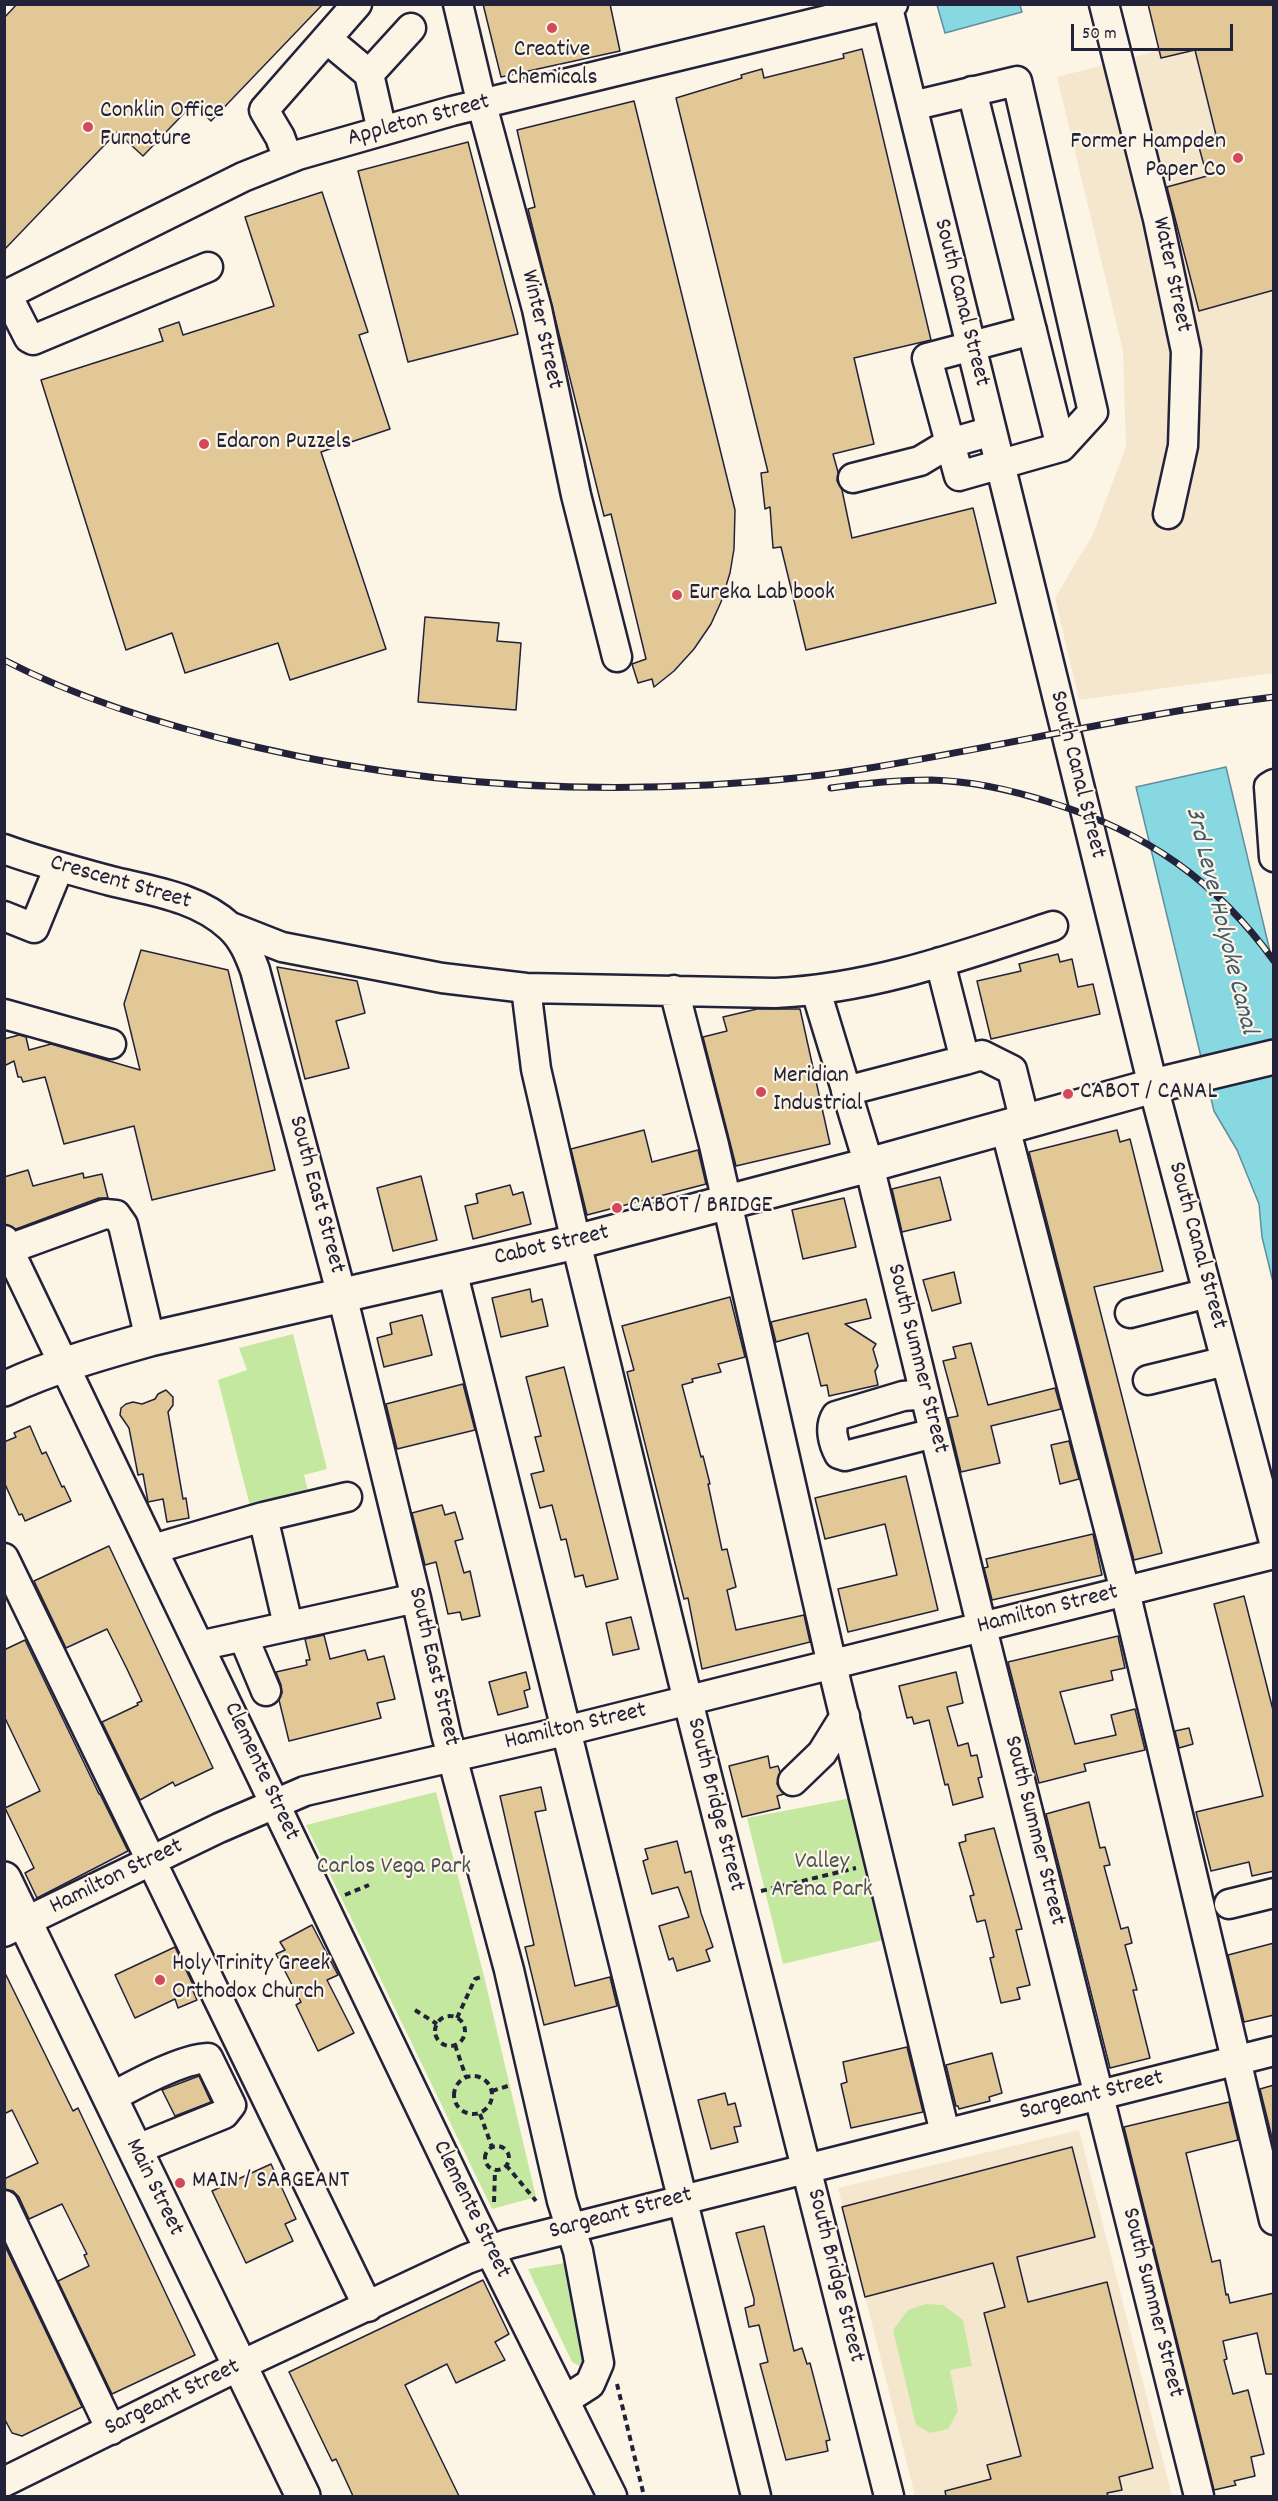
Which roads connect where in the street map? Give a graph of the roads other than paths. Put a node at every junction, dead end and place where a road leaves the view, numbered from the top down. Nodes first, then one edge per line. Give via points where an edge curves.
1 (357, 4) edge
2 (458, 4) edge
3 (1104, 4) edge
4 (889, 5) edge
5 (411, 28) dead end
6 (327, 39) junction
7 (369, 74) junction
8 (972, 91) junction
9 (482, 105) junction
10 (912, 106) junction
11 (382, 131) junction
12 (288, 159) junction
13 (208, 267) dead end
14 (6, 296) edge
15 (1032, 330) junction
16 (971, 347) junction
17 (992, 431) junction
18 (950, 443) junction
19 (1061, 447) junction
20 (1000, 463) junction
21 (853, 478) dead end
22 (1168, 514) dead end
23 (617, 657) dead end
24 (1274, 784) edge
25 (4, 849) edge
26 (1274, 857) edge
27 (59, 867) junction
28 (4, 916) edge
29 (1053, 926) dead end
30 (231, 927) junction
31 (940, 962) junction
32 (526, 988) junction
33 (675, 990) junction
34 (816, 991) junction
35 (4, 1014) edge
36 (111, 1044) dead end
37 (1274, 1057) edge
38 (965, 1060) junction
39 (1166, 1083) junction
40 (846, 1091) junction
41 (1015, 1124) junction
42 (869, 1165) junction
43 (726, 1203) junction
44 (576, 1242) junction
45 (7, 1244) edge
46 (452, 1270) junction
47 (1208, 1293) junction
48 (341, 1296) junction
49 (1130, 1312) dead end
50 (150, 1340) junction
51 (1226, 1361) junction
52 (66, 1364) junction
53 (1148, 1380) dead end
54 (4, 1389) edge
55 (925, 1394) junction
56 (934, 1433) junction
57 (347, 1497) dead end
58 (263, 1516) junction
59 (1274, 1542) edge
60 (153, 1549) junction
61 (1274, 1554) edge
62 (4, 1558) edge
63 (1125, 1591) junction
64 (416, 1598) junction
65 (288, 1625) junction
66 (982, 1628) junction
67 (243, 1636) junction
68 (200, 1646) junction
69 (832, 1665) junction
70 (266, 1691) dead end
71 (688, 1701) junction
72 (845, 1716) junction
73 (565, 1731) junction
74 (452, 1757) junction
75 (793, 1781) dead end
76 (275, 1804) junction
77 (151, 1861) junction
78 (4, 1879) edge
79 (1274, 1893) edge
80 (1229, 1904) dead end
81 (15, 1927) edge
82 (1274, 2050) edge
83 (1234, 2061) junction
84 (1099, 2095) junction
85 (110, 2098) junction
86 (945, 2133) junction
87 (135, 2150) junction
88 (807, 2168) junction
89 (682, 2199) junction
90 (4, 2205) edge
91 (1274, 2220) edge
92 (571, 2228) junction
93 (490, 2251) junction
94 (368, 2307) junction
95 (239, 2366) junction
96 (565, 2400) junction
97 (111, 2430) junction
98 (4, 2482) edge
99 (303, 2496) edge
100 (612, 2496) edge
101 (756, 2496) edge
102 (889, 2496) edge
103 (1199, 2496) edge

1 - 6 street
2 - 9 street, Winter Street
3 - 22 street, Water Street via 1158,219 1186,351 1183,446
4 - 9 street, Appleton Street
4 - 10 street, South Canal Street
5 - 7 street
6 - 7 street
6 - 12 street via 264,110
7 - 11 street
8 - 10 street
8 - 15 street
8 - 19 street via 1017,81 1094,412
9 - 11 street, Appleton Street
9 - 23 street, Winter Street via 537,309 576,495
10 - 16 street, South Canal Street
11 - 12 street, Appleton Street
12 - 14 street, Appleton Street via 243,177
13 - 14 street via 33,340
15 - 16 street
15 - 19 street
16 - 17 street, South Canal Street
16 - 18 street via 927,358
17 - 18 street
17 - 20 street, South Canal Street
18 - 20 street via 959,476
18 - 21 street via 920,461
19 - 20 street
20 - 39 street, South Canal Street
24 - 26 street via 1269,787
25 - 27 street, Crescent Street
27 - 28 street via 34,928
27 - 30 street, Crescent Street via 181,898 207,909
29 - 31 street
30 - 32 street via 282,947 352,962
30 - 48 street, South East Street via 248,949 255,970
31 - 34 street via 907,973
31 - 38 street
32 - 33 street
32 - 44 street, South Bridge Street via 536,1069
33 - 34 street
33 - 43 street
34 - 40 street, South Summer Street
35 - 36 street
37 - 39 main road, Cabot Street
38 - 40 street
38 - 41 street via 982,1055 1012,1070
39 - 41 main road, Cabot Street
39 - 47 street, South Canal Street
40 - 42 street, South Summer Street
41 - 42 main road, Cabot Street
41 - 63 street
42 - 43 main road, Cabot Street
42 - 55 street, South Summer Street
43 - 44 main road, Cabot Street
43 - 69 street
44 - 46 main road, Cabot Street
44 - 71 street, South Bridge Street
45 - 50 street via 105,1214 116,1215 123,1225
45 - 52 street, Clemente Street
46 - 48 main road, Cabot Street
46 - 73 street
47 - 49 street
47 - 51 street, South Canal Street
48 - 50 main road, Cabot Street
48 - 64 street, South East Street
50 - 52 main road, Cabot Street
51 - 53 street
51 - 59 street, South Canal Street
52 - 54 main road, Cabot Street
52 - 60 street, Clemente Street
55 - 56 street, South Summer Street
55 - 56 street via 903,1396 836,1416 832,1427 836,1448 845,1456
56 - 66 street, South Summer Street
57 - 58 street
58 - 60 street
58 - 65 street
60 - 68 street, Clemente Street
61 - 63 street, Hamilton Street
62 - 77 street
63 - 66 street, Hamilton Street
63 - 83 street
64 - 65 street
64 - 74 street, South East Street
65 - 67 street
66 - 69 street, Hamilton Street
66 - 84 street, South Summer Street
67 - 68 street
67 - 70 street
68 - 76 street, Clemente Street
69 - 71 street, Hamilton Street
69 - 72 street
71 - 73 street, Hamilton Street
71 - 88 street, South Bridge Street
72 - 75 street via 822,1753
72 - 86 street
73 - 74 street, Hamilton Street
73 - 89 street
74 - 76 street, Hamilton Street via 305,1791
74 - 92 street, South East Street via 509,1970
76 - 77 street, Hamilton Street
76 - 93 street, Clemente Street
77 - 81 street, Hamilton Street
77 - 94 street
78 - 81 main road, Main Street
79 - 80 street
81 - 85 main road, Main Street
82 - 83 street, Sargeant Street
83 - 84 street, Sargeant Street
83 - 91 street
84 - 86 street, Sargeant Street
84 - 103 street, South Summer Street
85 - 87 main road, Main Street
85 - 87 street via 207,2058 231,2105 224,2114
86 - 88 street, Sargeant Street
87 - 95 main road, Main Street
88 - 89 street, Sargeant Street
88 - 102 street, South Bridge Street
89 - 92 street, Sargeant Street
89 - 101 street
90 - 97 street
92 - 93 street, Sargeant Street
92 - 96 street, South East Street via 599,2363 591,2384
93 - 94 street, Sargeant Street
93 - 96 street, Clemente Street
94 - 95 street, Sargeant Street
95 - 97 street, Sargeant Street
95 - 99 main road, Main Street
96 - 100 street, Clemente Street
97 - 98 street, Sargeant Street

